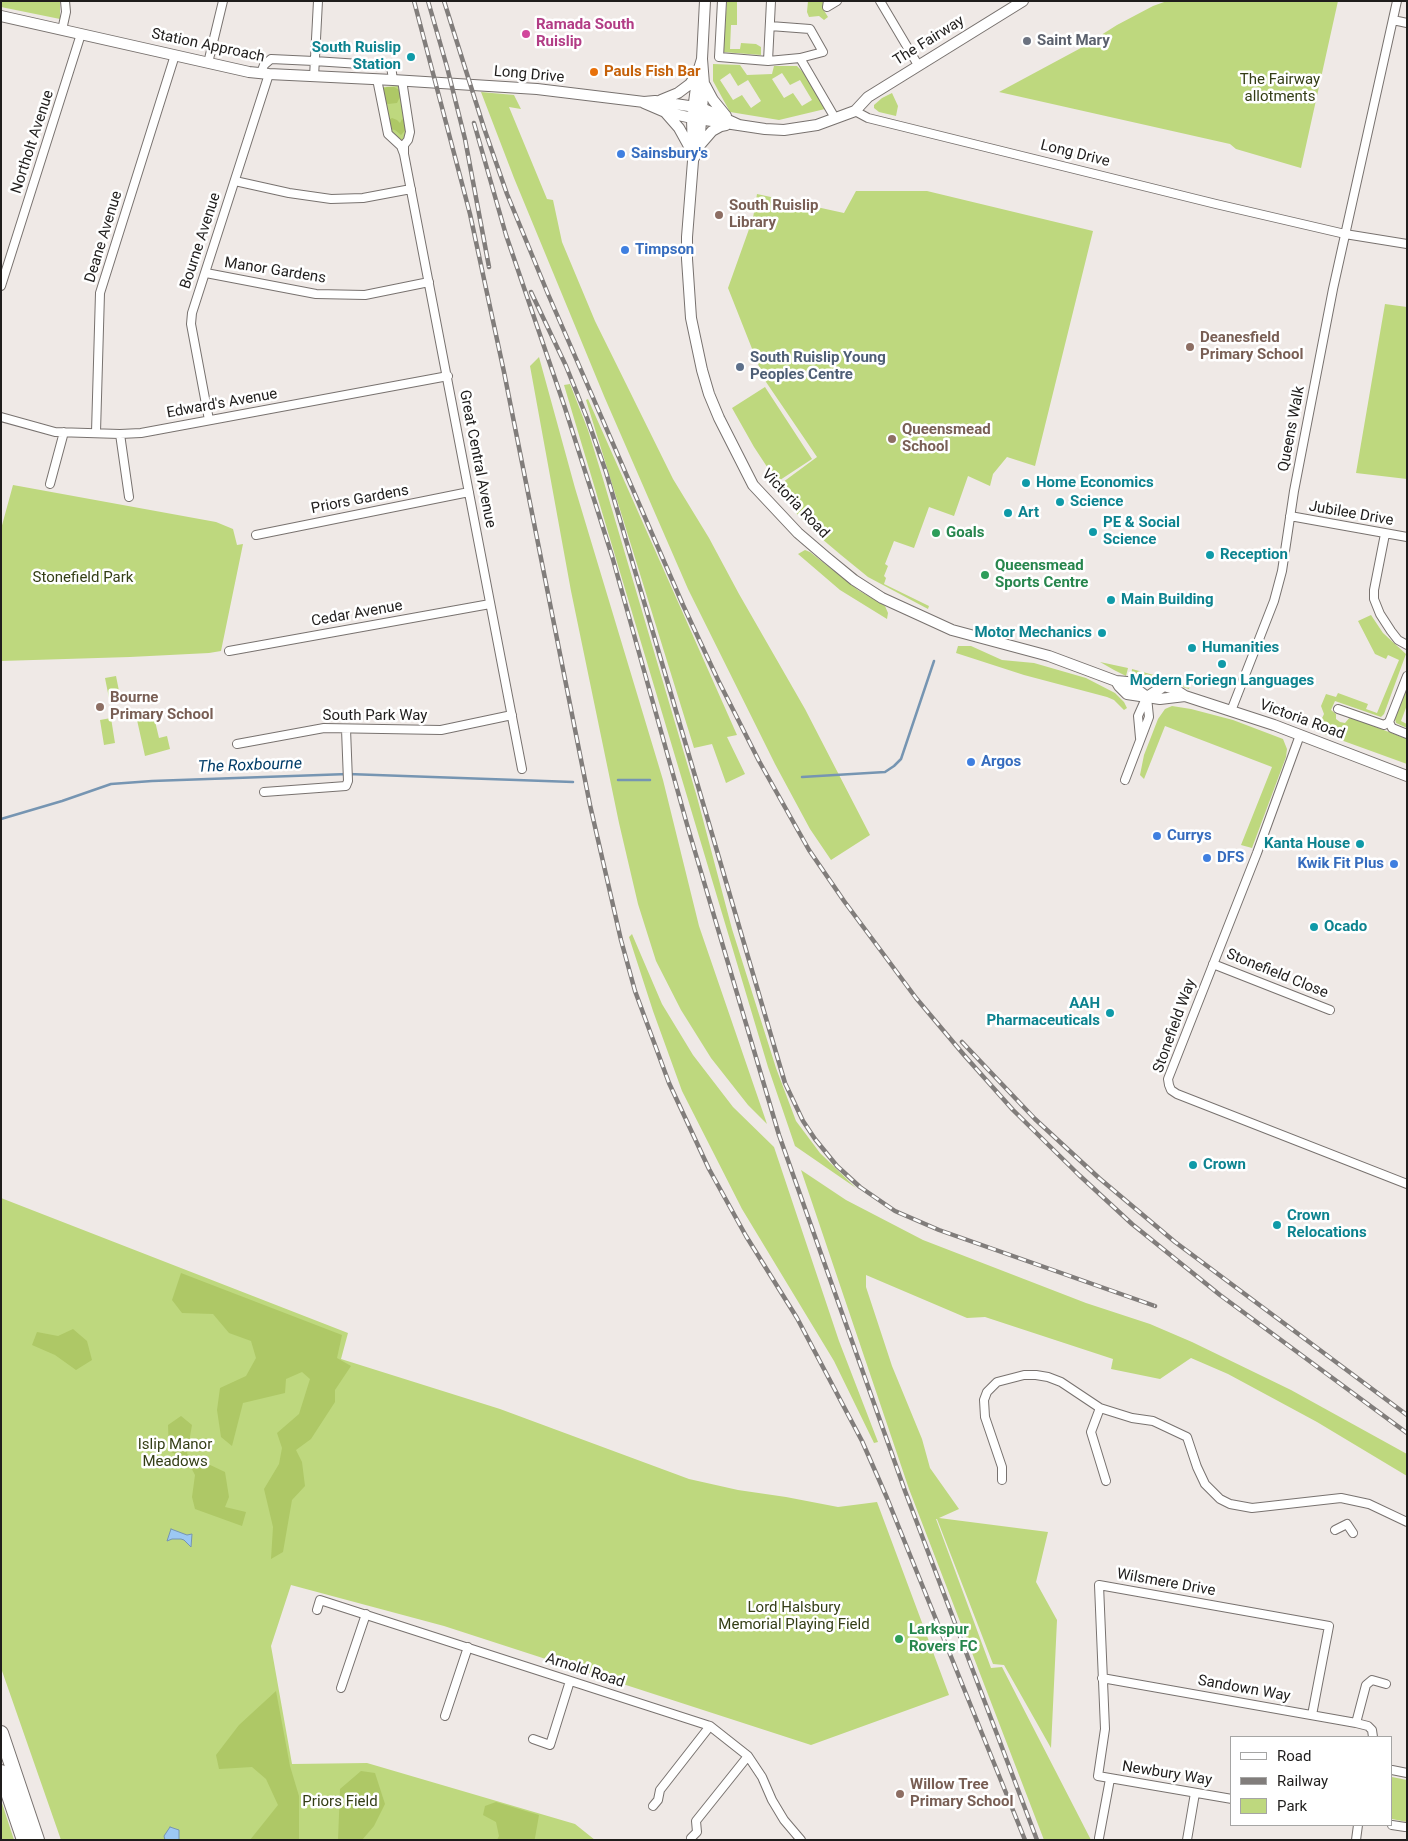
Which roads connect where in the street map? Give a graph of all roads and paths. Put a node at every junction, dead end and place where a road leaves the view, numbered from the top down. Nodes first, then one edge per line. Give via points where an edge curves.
1 (65, 1) edge
2 (223, 1) edge
3 (318, 1) edge
4 (705, 1) edge
5 (722, 1) edge
6 (772, 1) edge
7 (828, 1) edge
8 (836, 1) edge
9 (880, 1) edge
10 (1023, 1) edge
11 (1397, 1) edge
12 (1, 16) edge
13 (1393, 20) junction
14 (1407, 23) edge
15 (770, 26) junction
16 (62, 30) junction
17 (81, 34) junction
18 (175, 55) junction
19 (800, 58) junction
20 (702, 59) junction
21 (314, 61) junction
22 (768, 61) junction
23 (208, 63) junction
24 (918, 65) junction
25 (698, 72) junction
26 (265, 74) junction
27 (314, 76) junction
28 (377, 79) junction
29 (402, 80) junction
30 (704, 84) junction
31 (655, 101) junction
32 (644, 102) junction
33 (698, 107) junction
34 (855, 111) junction
35 (665, 112) junction
36 (836, 118) junction
37 (697, 119) junction
38 (734, 123) junction
39 (694, 153) junction
40 (404, 154) junction
41 (235, 181) junction
42 (410, 190) junction
43 (1346, 234) junction
44 (1407, 244) edge
45 (206, 273) junction
46 (429, 282) junction
47 (1, 286) edge
48 (448, 376) junction
49 (1, 417) edge
50 (209, 420) junction
51 (64, 432) junction
52 (96, 432) junction
53 (120, 434) junction
54 (50, 484) dead end
55 (469, 492) junction
56 (129, 497) dead end
57 (1290, 516) junction
58 (1385, 534) junction
59 (256, 535) dead end
60 (1407, 538) edge
61 (490, 604) junction
62 (1407, 645) edge
63 (229, 651) dead end
64 (1407, 676) edge
65 (1147, 697) junction
66 (1338, 709) dead end
67 (1231, 710) junction
68 (512, 714) junction
69 (1389, 722) junction
70 (346, 729) junction
71 (1300, 734) junction
72 (1407, 734) edge
73 (237, 744) dead end
74 (522, 769) dead end
75 (1407, 776) edge
76 (1125, 780) dead end
77 (264, 792) dead end
78 (1213, 964) junction
79 (1330, 1010) dead end
80 (1407, 1184) edge
81 (1100, 1408) junction
82 (1002, 1480) dead end
83 (1106, 1481) dead end
84 (1407, 1522) edge
85 (1335, 1530) dead end
86 (1353, 1533) dead end
87 (317, 1610) dead end
88 (366, 1614) junction
89 (468, 1647) junction
90 (1102, 1678) junction
91 (570, 1681) junction
92 (1386, 1684) dead end
93 (341, 1688) dead end
94 (1312, 1715) junction
95 (444, 1716) dead end
96 (1356, 1723) junction
97 (710, 1726) junction
98 (1, 1733) edge
99 (1373, 1736) edge
100 (533, 1739) dead end
101 (748, 1756) junction
102 (1393, 1770) edge
103 (1, 1772) edge
104 (1407, 1773) edge
105 (1098, 1776) joint
106 (1110, 1779) junction
107 (1195, 1793) junction
108 (1230, 1799) edge
109 (653, 1806) dead end
110 (1393, 1825) edge
111 (1358, 1826) edge
112 (1405, 1827) dead end
113 (691, 1838) dead end
114 (1099, 1838) dead end
115 (24, 1840) edge
116 (37, 1840) edge
117 (801, 1840) edge
118 (1187, 1840) edge
119 (1356, 1840) edge

1 - 16 street
2 - 23 street
3 - 21 street
4 - 20 street, Victoria Road
5 - 22 street via 719,57
6 - 15 street
7 - 8 street via 827,7
9 - 24 street
10 - 24 street, The Fairway
11 - 13 street, Queens Walk
12 - 16 street, Station Approach
13 - 14 street
13 - 43 street, Queens Walk
15 - 19 street via 810,29 823,52
15 - 22 street
16 - 17 street, Station Approach
17 - 18 street, Station Approach
17 - 47 street, Northolt Avenue
18 - 23 street, Station Approach
18 - 52 street, Deane Avenue via 100,293
19 - 22 street
19 - 36 street
20 - 25 street, Victoria Road
20 - 30 street, Victoria Road
21 - 26 street via 271,59 264,65
21 - 27 street
21 - 29 street, Great Central Avenue via 391,66
23 - 26 street, Station Approach
24 - 34 street, The Fairway via 868,97
25 - 31 street via 678,93
25 - 33 street, Victoria Road
26 - 27 street, Station Approach
26 - 41 street, Bourne Avenue
27 - 28 street, Station Approach
28 - 29 street, Station Approach
28 - 40 street, Great Central Avenue via 388,134 401,146
29 - 32 street, Long Drive via 537,89
29 - 40 street, Great Central Avenue via 410,132 404,144
30 - 33 street, Victoria Road
30 - 38 street via 719,109
31 - 32 street, Long Drive
31 - 33 street, Long Drive
32 - 35 street, Long Drive
33 - 37 street, Victoria Road
33 - 38 street, Long Drive
34 - 36 street, Long Drive
34 - 43 street, Long Drive via 868,118
35 - 37 street, Long Drive
35 - 39 street
36 - 38 street, Long Drive via 817,125 784,130
37 - 38 street, Long Drive
37 - 39 street, Victoria Road
38 - 39 street via 715,128
39 - 65 street, Victoria Road via 687,259 695,341 719,418 752,485 798,533 854,580 882,598 952,630 1049,656 1116,681 1127,694
40 - 42 street, Great Central Avenue
41 - 42 street via 331,199 363,198
41 - 45 street, Bourne Avenue
42 - 46 street, Great Central Avenue
43 - 44 street, Long Drive
43 - 57 street, Queens Walk
45 - 46 street, Manor Gardens via 316,294 365,294
45 - 50 street, Bourne Avenue via 191,324
46 - 48 street, Great Central Avenue
48 - 50 street, Edward's Avenue
48 - 55 street, Great Central Avenue
49 - 51 street, Edward's Avenue via 31,427
50 - 53 street, Edward's Avenue
51 - 52 street, Edward's Avenue
51 - 54 street
52 - 53 street, Edward's Avenue
53 - 56 street
55 - 59 street, Priors Gardens
55 - 61 street, Great Central Avenue
57 - 58 street, Jubilee Drive
57 - 67 street, Queens Walk via 1274,601
58 - 60 street, Jubilee Drive
58 - 62 street via 1374,599 1391,631
61 - 63 street, Cedar Avenue
61 - 68 street, Great Central Avenue
64 - 69 street
65 - 67 street, Victoria Road via 1184,696
65 - 76 street via 1138,716 1140,740
66 - 69 street via 1384,725
67 - 71 street, Victoria Road
68 - 70 street, South Park Way via 441,730
68 - 74 street, Great Central Avenue
69 - 72 street via 1392,728
70 - 73 street, South Park Way via 324,728
70 - 77 street via 346,786
71 - 75 street, Victoria Road
71 - 78 street, Stonefield Way
78 - 79 street, Stonefield Close
78 - 80 street, Stonefield Way via 1168,1079 1171,1090
81 - 82 street via 1048,1377 1024,1375 997,1382 987,1392 983,1408 1002,1467
81 - 83 street via 1091,1432
81 - 84 street via 1153,1421 1187,1436 1205,1484 1230,1504 1252,1508 1341,1498 1369,1504
85 - 86 street via 1347,1524
87 - 88 street, Arnold Road via 320,1600
88 - 89 street, Arnold Road
88 - 93 street
89 - 91 street, Arnold Road
89 - 95 street
90 - 94 street, Sandown Way
90 - 94 street, Wilsmere Drive via 1099,1584 1328,1626
90 - 105 street, Wilsmere Drive via 1105,1729
91 - 97 street, Arnold Road
91 - 100 street via 550,1745
92 - 96 street via 1372,1680 1366,1685
94 - 96 street, Sandown Way
96 - 99 street, Sandown Way via 1368,1726
97 - 101 street, Arnold Road
97 - 109 street via 660,1790
98 - 116 highway
101 - 113 street via 696,1821 697,1832
101 - 117 street, Arnold Road via 784,1820
102 - 104 street
103 - 115 highway
105 - 106 street, Newbury Way
106 - 107 street, Newbury Way
106 - 114 street
107 - 108 street, Newbury Way
107 - 118 street
110 - 112 street
111 - 119 street

